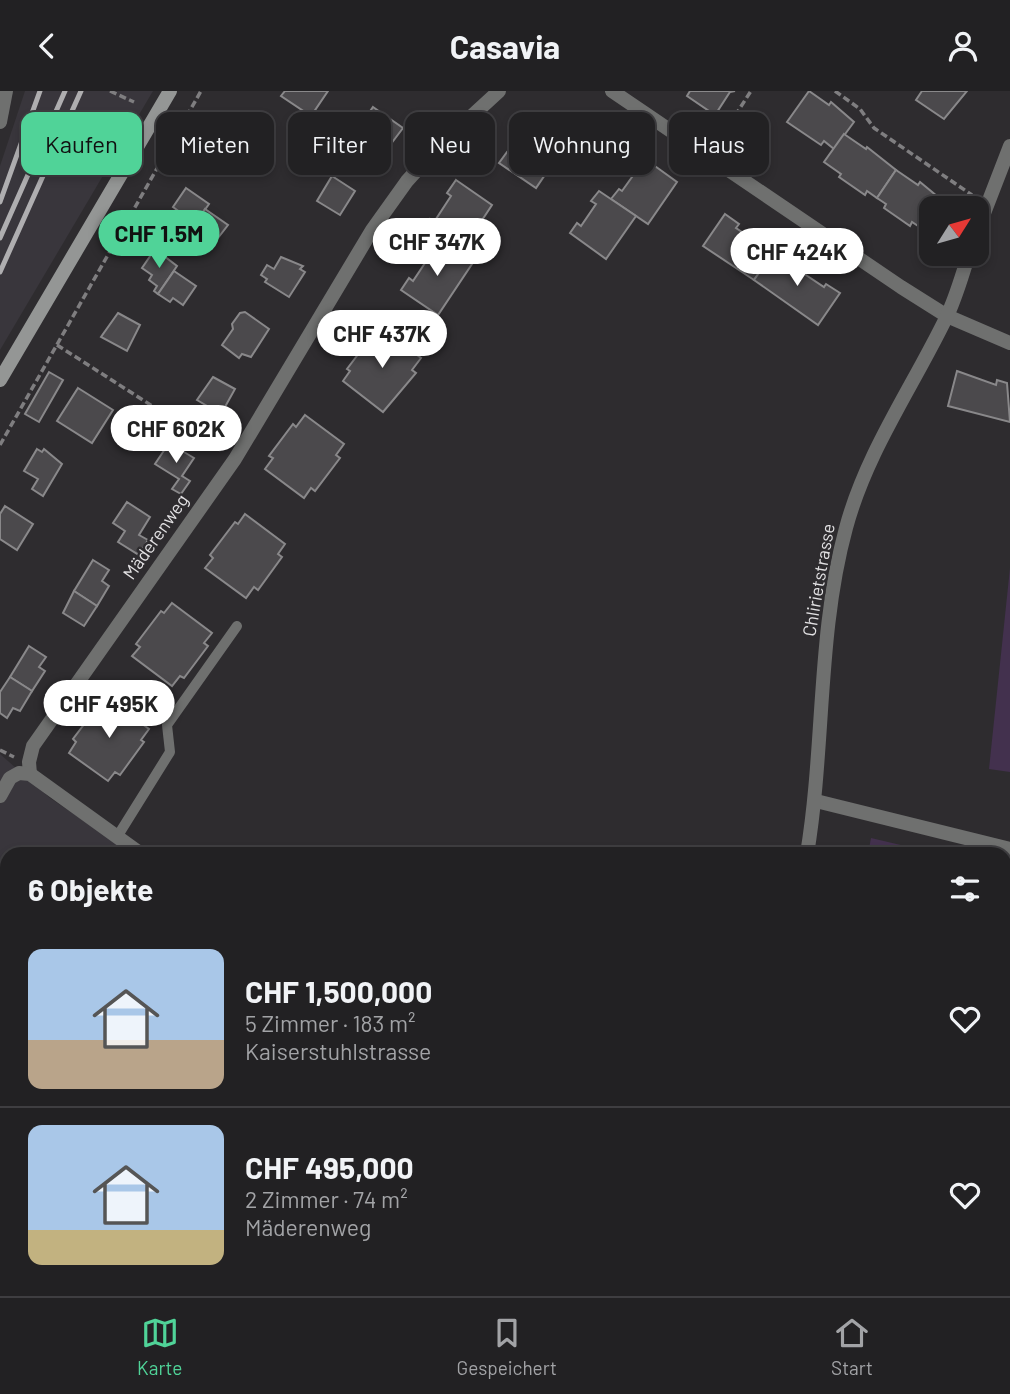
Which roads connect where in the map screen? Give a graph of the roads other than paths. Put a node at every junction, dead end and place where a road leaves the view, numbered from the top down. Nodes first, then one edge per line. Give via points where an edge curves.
1 (6, 91) edge
2 (170, 91) edge
3 (499, 91) edge
4 (612, 91) edge
5 (0, 122) edge
6 (1010, 146) edge
7 (989, 200) edge
8 (966, 266) edge
9 (947, 316) junction
10 (1010, 342) edge
11 (0, 380) edge
12 (237, 626) dead end
13 (30, 774) junction
14 (0, 796) edge
15 (816, 801) junction
16 (117, 837) junction
17 (131, 847) edge
18 (808, 847) edge
19 (1002, 847) edge

1 - 5 street
2 - 11 main road
3 - 13 street, Mäderenweg via 437,148 379,220 235,459 33,746
4 - 9 street
6 - 7 street
8 - 9 street, Chlirietstrasse
9 - 10 street
9 - 15 street, Chlirietstrasse via 877,446 846,527 827,630
12 - 16 lane via 167,725 170,752
13 - 14 street via 10,778
13 - 16 street
15 - 18 street, Chlirietstrasse
15 - 19 street
16 - 17 street

